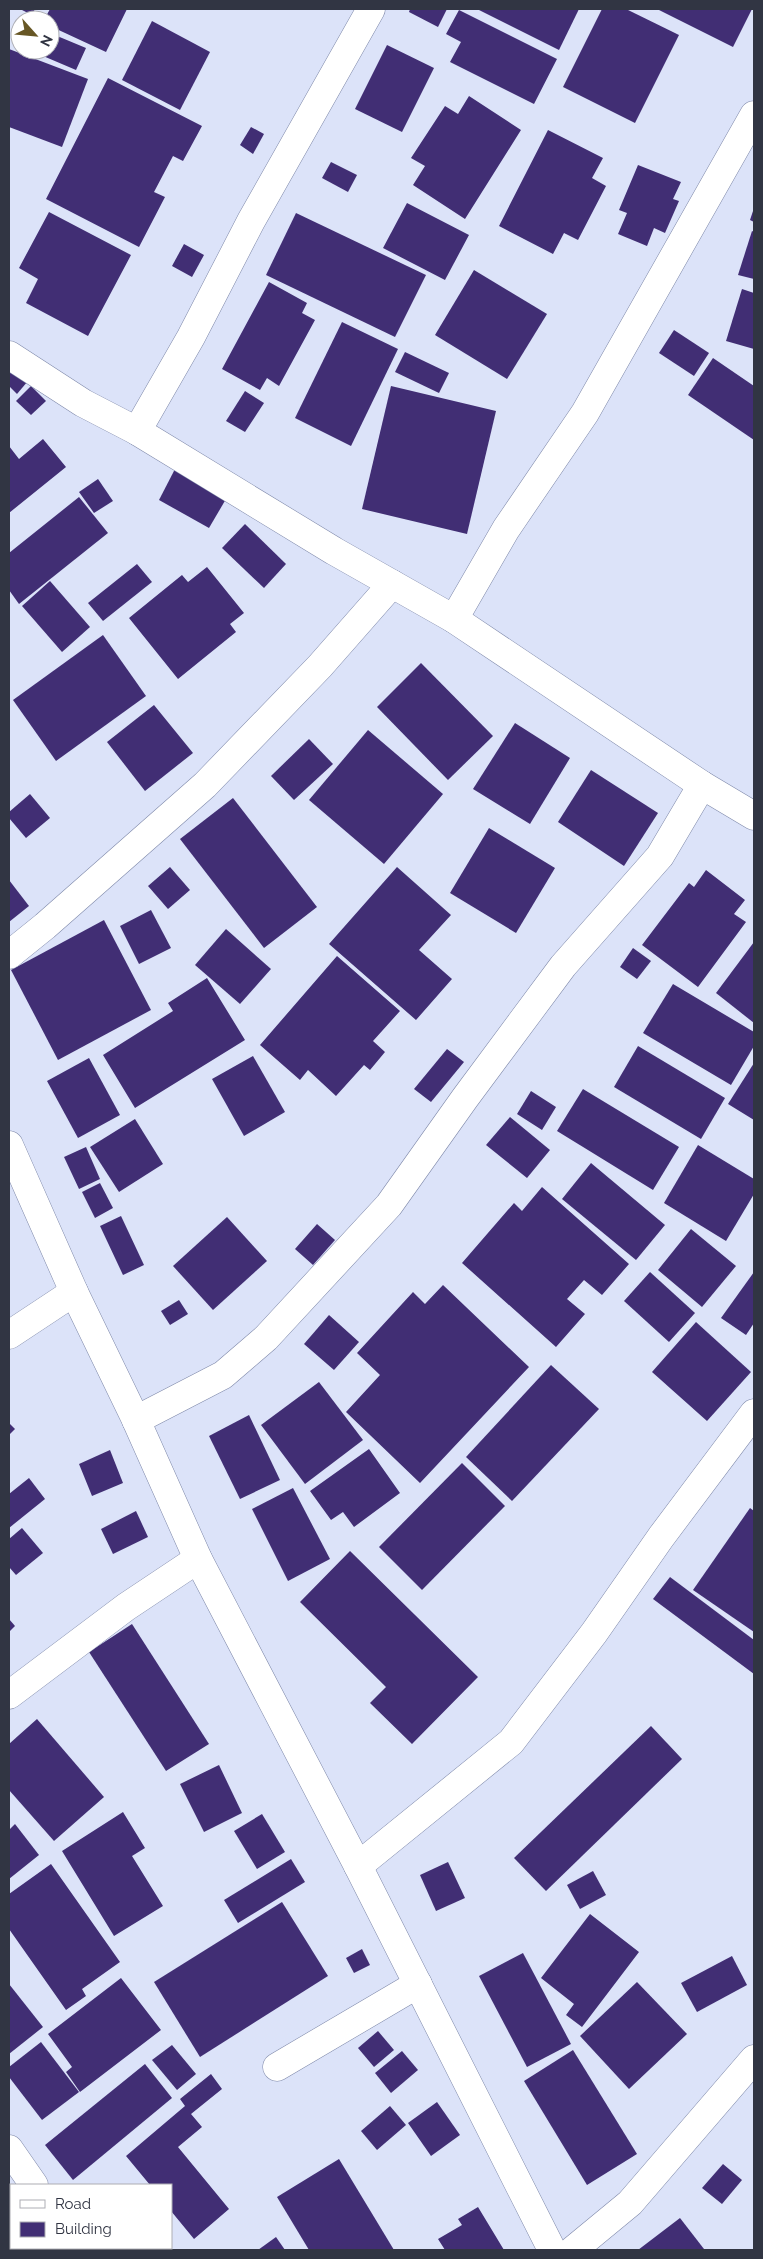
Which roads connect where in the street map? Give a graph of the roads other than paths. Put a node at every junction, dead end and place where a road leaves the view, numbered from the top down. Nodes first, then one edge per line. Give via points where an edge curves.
1 (371, 9) edge
2 (754, 115) edge
3 (9, 355) edge
4 (137, 431) junction
5 (392, 584) junction
6 (454, 619) junction
7 (702, 785) junction
8 (754, 816) edge
9 (9, 955) edge
10 (9, 1145) edge
11 (74, 1292) junction
12 (9, 1335) edge
13 (754, 1413) edge
14 (136, 1420) junction
15 (198, 1559) junction
16 (9, 1695) edge
17 (358, 1866) junction
18 (418, 1984) junction
19 (754, 2059) edge
20 (277, 2067) dead end
21 (9, 2149) edge
22 (33, 2184) edge
23 (552, 2250) edge
24 (573, 2250) edge

1 - 4 street via 250,221 191,337
2 - 6 street via 584,413 506,529
3 - 4 street via 83,403
4 - 5 street
5 - 6 street
5 - 9 street via 320,666 205,785
6 - 7 street
7 - 8 street
7 - 14 street via 660,856 563,966 389,1205 266,1338 223,1375
10 - 11 street
11 - 12 street
11 - 14 street
13 - 17 street via 511,1742
14 - 15 street
15 - 16 street via 126,1607
15 - 17 street
17 - 18 street
18 - 20 street
18 - 23 street
19 - 24 street via 630,2203
21 - 22 street

